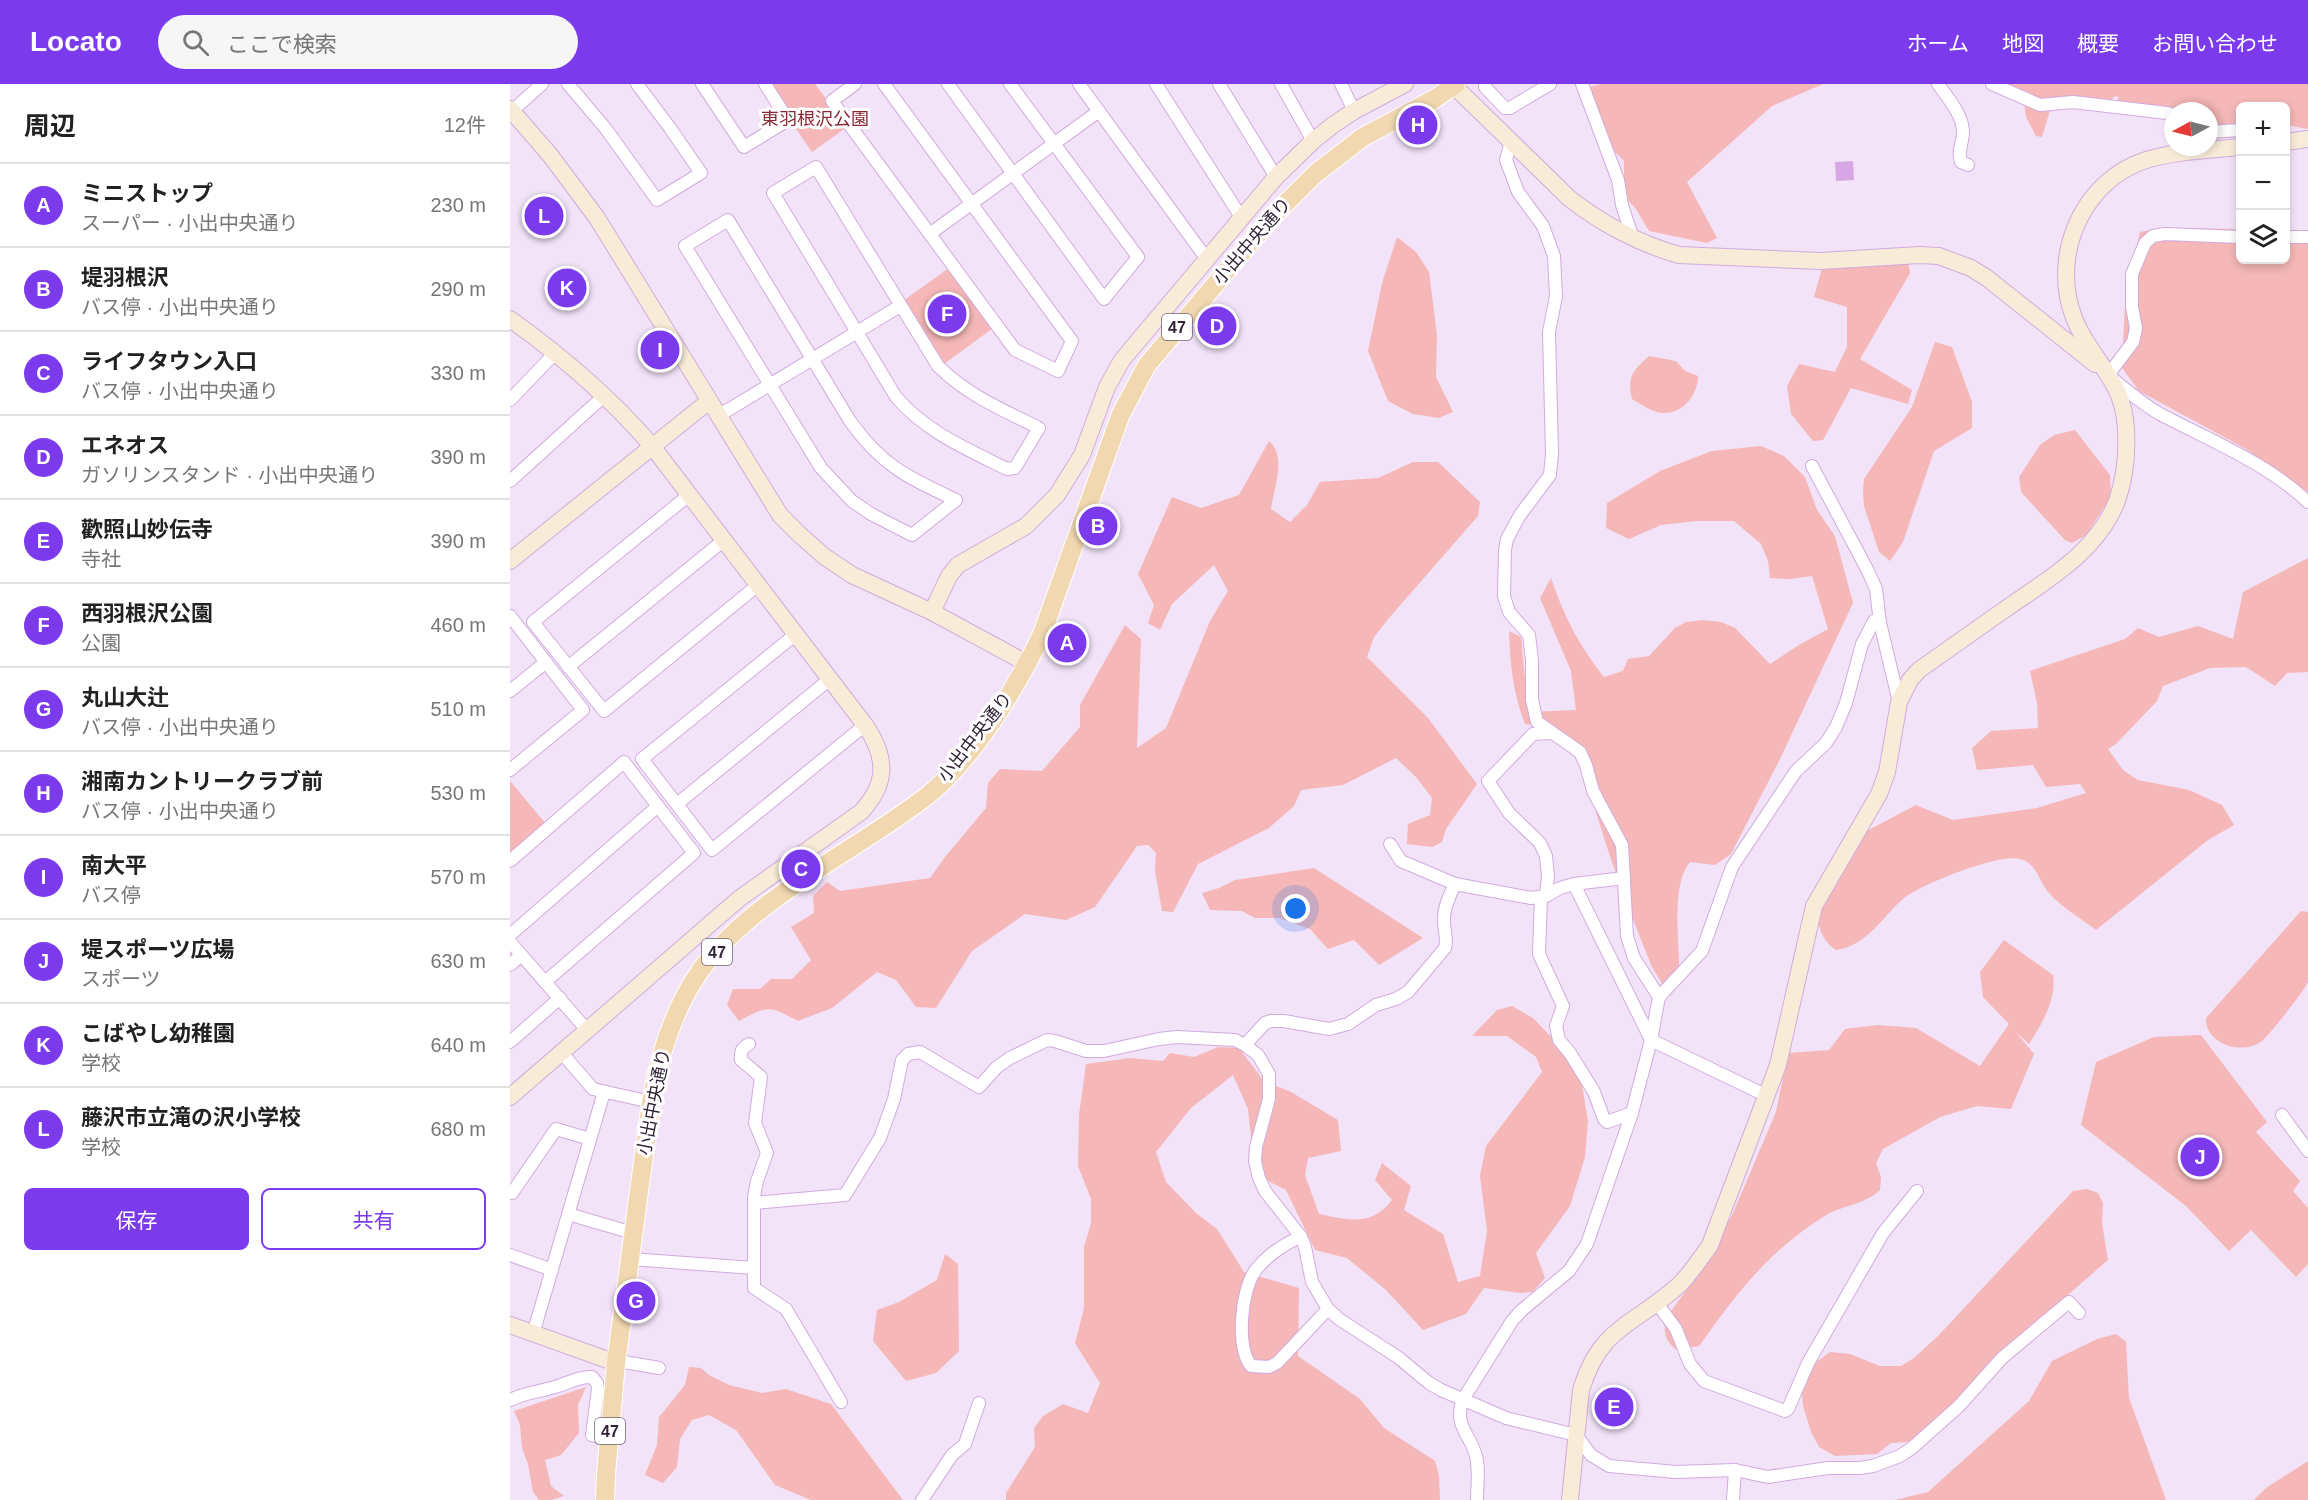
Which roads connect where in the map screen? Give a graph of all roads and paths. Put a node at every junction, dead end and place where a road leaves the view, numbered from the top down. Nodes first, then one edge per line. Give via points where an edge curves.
1 (542, 84) edge
2 (568, 84) edge
3 (637, 84) edge
4 (702, 84) edge
5 (765, 84) edge
6 (855, 84) edge
7 (884, 84) edge
8 (948, 84) edge
9 (1010, 84) edge
10 (1079, 84) edge
11 (1156, 84) edge
12 (1220, 84) edge
13 (1281, 84) edge
14 (1341, 84) edge
15 (1550, 84) edge
16 (1582, 84) edge
17 (1938, 84) edge
18 (1992, 84) edge
19 (1455, 85) edge
20 (1398, 86) edge
21 (1486, 86) edge
22 (1472, 103) junction
23 (511, 110) edge
24 (1099, 111) junction
25 (1354, 111) junction
26 (2164, 113) edge
27 (2236, 130) edge
28 (2218, 131) edge
29 (2308, 139) edge
30 (1313, 141) junction
31 (1511, 141) junction
32 (2290, 141) edge
33 (1054, 143) junction
34 (2236, 147) edge
35 (2218, 148) edge
36 (2164, 156) edge
37 (1968, 165) dead end
38 (1013, 173) junction
39 (1276, 177) junction
40 (972, 203) junction
41 (1241, 217) junction
42 (930, 233) junction
43 (1632, 236) junction
44 (2236, 237) edge
45 (2290, 237) edge
46 (2308, 237) edge
47 (1206, 258) junction
48 (900, 306) junction
49 (510, 319) edge
50 (856, 332) junction
51 (556, 352) junction
52 (813, 358) junction
53 (2108, 375) junction
54 (770, 385) junction
55 (605, 395) junction
56 (510, 400) edge
57 (709, 401) junction
58 (718, 416) junction
59 (652, 446) junction
60 (1812, 466) dead end
61 (510, 481) edge
62 (690, 495) junction
63 (2308, 502) edge
64 (724, 540) junction
65 (510, 561) edge
66 (758, 585) junction
67 (932, 612) junction
68 (510, 616) edge
69 (1880, 624) junction
70 (796, 634) junction
71 (546, 662) junction
72 (1028, 664) junction
73 (568, 667) junction
74 (830, 680) junction
75 (510, 691) edge
76 (1899, 702) junction
77 (865, 725) junction
78 (1552, 734) junction
79 (510, 770) edge
80 (677, 804) junction
81 (658, 806) junction
82 (1390, 844) dead end
83 (510, 861) edge
84 (1624, 878) junction
85 (1455, 884) junction
86 (1574, 884) junction
87 (1544, 897) junction
88 (510, 935) edge
89 (510, 942) edge
90 (521, 955) junction
91 (510, 965) edge
92 (545, 982) junction
93 (1659, 997) junction
94 (560, 998) junction
95 (587, 1030) junction
96 (1651, 1040) junction
97 (510, 1042) edge
98 (749, 1044) dead end
99 (1245, 1045) junction
100 (561, 1052) junction
101 (604, 1092) junction
102 (1767, 1096) junction
103 (510, 1097) edge
104 (651, 1102) junction
105 (1632, 1113) junction
106 (2282, 1115) dead end
107 (590, 1139) junction
108 (2308, 1152) edge
109 (1917, 1191) dead end
110 (511, 1195) edge
111 (754, 1203) junction
112 (568, 1214) junction
113 (633, 1233) junction
114 (1300, 1237) junction
115 (510, 1255) edge
116 (630, 1259) junction
117 (754, 1268) junction
118 (552, 1270) junction
119 (1656, 1302) junction
120 (1328, 1309) junction
121 (2079, 1313) dead end
122 (510, 1325) edge
123 (533, 1334) junction
124 (616, 1363) junction
125 (659, 1368) dead end
126 (510, 1400) edge
127 (1462, 1401) junction
128 (841, 1402) dead end
129 (979, 1403) dead end
130 (1576, 1435) junction
131 (609, 1440) junction
132 (1735, 1470) junction
133 (605, 1500) edge
134 (922, 1500) edge
135 (1477, 1500) edge
136 (1570, 1500) edge
137 (1733, 1500) edge

1 - 23 street
2 - 3 street via 657,200 701,173
4 - 5 street via 744,147 788,120
6 - 42 street via 832,101
7 - 40 street
8 - 38 street
9 - 33 street
10 - 24 street
11 - 41 street
12 - 39 street
13 - 30 street
14 - 25 street
15 - 21 street via 1510,108 1505,108
16 - 43 street via 1618,180
17 - 37 street via 1961,122 1959,156
18 - 26 street via 2040,105 2073,102
19 - 22 street
19 - 72 main road, 小出中央通り / 47 via 1363,136 1315,174 1273,216 1147,365 1121,414
20 - 25 street
21 - 22 street
22 - 31 street
23 - 57 street via 597,218
24 - 33 street
24 - 47 street
25 - 30 street
27 - 28 street
29 - 32 street
30 - 39 street
31 - 43 street via 1585,211
31 - 78 street via 1506,160 1518,192 1543,226 1554,256 1556,296 1550,332 1550,475 1507,539 1504,596 1509,612 1529,634 1537,722
33 - 38 street
33 - 38 street via 1138,257 1104,299
34 - 35 street
36 - 53 street via 2144,161 2105,184 2079,218 2070,242 2066,291 2080,333
38 - 40 street
39 - 41 street
40 - 42 street
40 - 42 street via 1072,341 1058,371 1015,350
41 - 47 street
43 - 53 street via 1679,255 1821,261 1919,255 1955,260 2003,290
44 - 53 street via 2166,234 2153,236 2145,243 2132,274 2136,328 2133,342
45 - 46 street
47 - 67 street via 1122,360 1107,387 1082,455 1057,495 1026,526 958,565
48 - 50 street
48 - 50 street via 816,167 807,172 772,193
48 - 50 street via 925,348 952,381 1039,428 1015,468 1007,469 941,436 910,413
49 - 51 street
50 - 52 street
51 - 55 street
51 - 56 street
52 - 54 street
52 - 54 street via 728,220 685,246
52 - 54 street via 867,445 909,478 956,500 912,535 871,514 835,485 808,449
53 - 63 street via 2159,413 2241,454
53 - 76 street via 2120,398 2126,456 2116,502 2098,534 2051,577 1919,670
54 - 58 street
55 - 59 street
55 - 61 street
57 - 58 street
57 - 59 street
58 - 67 street via 780,515 800,536 852,575
59 - 62 street
59 - 65 street
60 - 69 street via 1876,589
62 - 64 street
62 - 73 street via 533,622
64 - 66 street
64 - 73 street
66 - 70 street
66 - 73 street via 604,711
67 - 72 street
68 - 71 street
69 - 76 street
69 - 93 street via 1874,621 1862,644 1836,727 1826,743 1796,771 1732,867 1702,951
70 - 74 street
70 - 80 street via 642,759
71 - 75 street
71 - 79 street via 584,710
72 - 104 main road, 小出中央通り / 47 via 991,722 944,780 782,895 735,932 701,970 666,1041
74 - 77 street
74 - 80 street
76 - 102 street via 1887,772 1879,794 1814,906 1778,1065
77 - 80 street via 712,850
77 - 95 street via 879,751 882,768 873,800 740,898
78 - 84 street via 1580,752 1587,765 1593,790 1622,845
78 - 87 street via 1533,734 1488,781 1509,813 1540,843 1548,875
81 - 83 street via 624,762
81 - 88 street
81 - 92 street via 694,853
82 - 85 street via 1401,861
84 - 86 street
84 - 93 street via 1627,936 1634,958
85 - 87 street via 1504,895
85 - 99 street via 1446,903 1444,948 1408,992 1376,1005 1338,1028 1271,1021
86 - 87 street
86 - 96 street
87 - 105 street via 1539,954 1563,1006 1556,1026 1559,1040 1594,1092 1607,1122
89 - 90 street
90 - 91 street
90 - 92 street
92 - 94 street
93 - 96 street
94 - 95 street
94 - 97 street
95 - 100 street
96 - 102 street
96 - 105 street
98 - 111 street via 740,1053 741,1060 761,1077 755,1123 767,1153
99 - 111 street via 1234,1040 1177,1037 1086,1051 1047,1040 1010,1058 979,1087 920,1052 908,1054 902,1060 880,1138 845,1195
99 - 114 street via 1258,1055 1269,1074 1269,1099 1256,1147 1259,1178
100 - 101 street via 593,1089
100 - 103 street
101 - 104 street
101 - 107 street
102 - 119 street via 1710,1245 1694,1269
104 - 113 main road, 小出中央通り / 47
105 - 127 street via 1579,1259 1512,1321
106 - 108 street
107 - 110 street via 556,1129
107 - 112 street
109 - 119 street via 1884,1233 1808,1363 1785,1411 1704,1381 1690,1364 1672,1323
111 - 117 street
112 - 113 street
112 - 118 street
113 - 116 main road, 小出中央通り / 47
114 - 120 street via 1312,1282
114 - 120 street via 1262,1263 1246,1293 1242,1341 1251,1366 1269,1367 1277,1363
115 - 118 street
116 - 117 street
116 - 124 main road, 小出中央通り / 47
117 - 128 street via 754,1288 786,1309
118 - 123 street
119 - 130 street via 1617,1331 1592,1359 1581,1390
120 - 127 street via 1400,1358 1429,1383
121 - 132 street via 2069,1302 2002,1358 1959,1406 1900,1456 1860,1468 1828,1468 1768,1477
122 - 123 street
123 - 124 street
124 - 125 street
124 - 131 main road, 小出中央通り / 47
126 - 131 street via 527,1392 592,1377 598,1389 592,1435
127 - 130 street via 1506,1418
127 - 135 street via 1458,1413 1475,1453
129 - 134 street via 964,1444
130 - 132 street via 1591,1455 1610,1466 1676,1472
130 - 136 street
131 - 133 main road, 小出中央通り / 47
132 - 137 street

